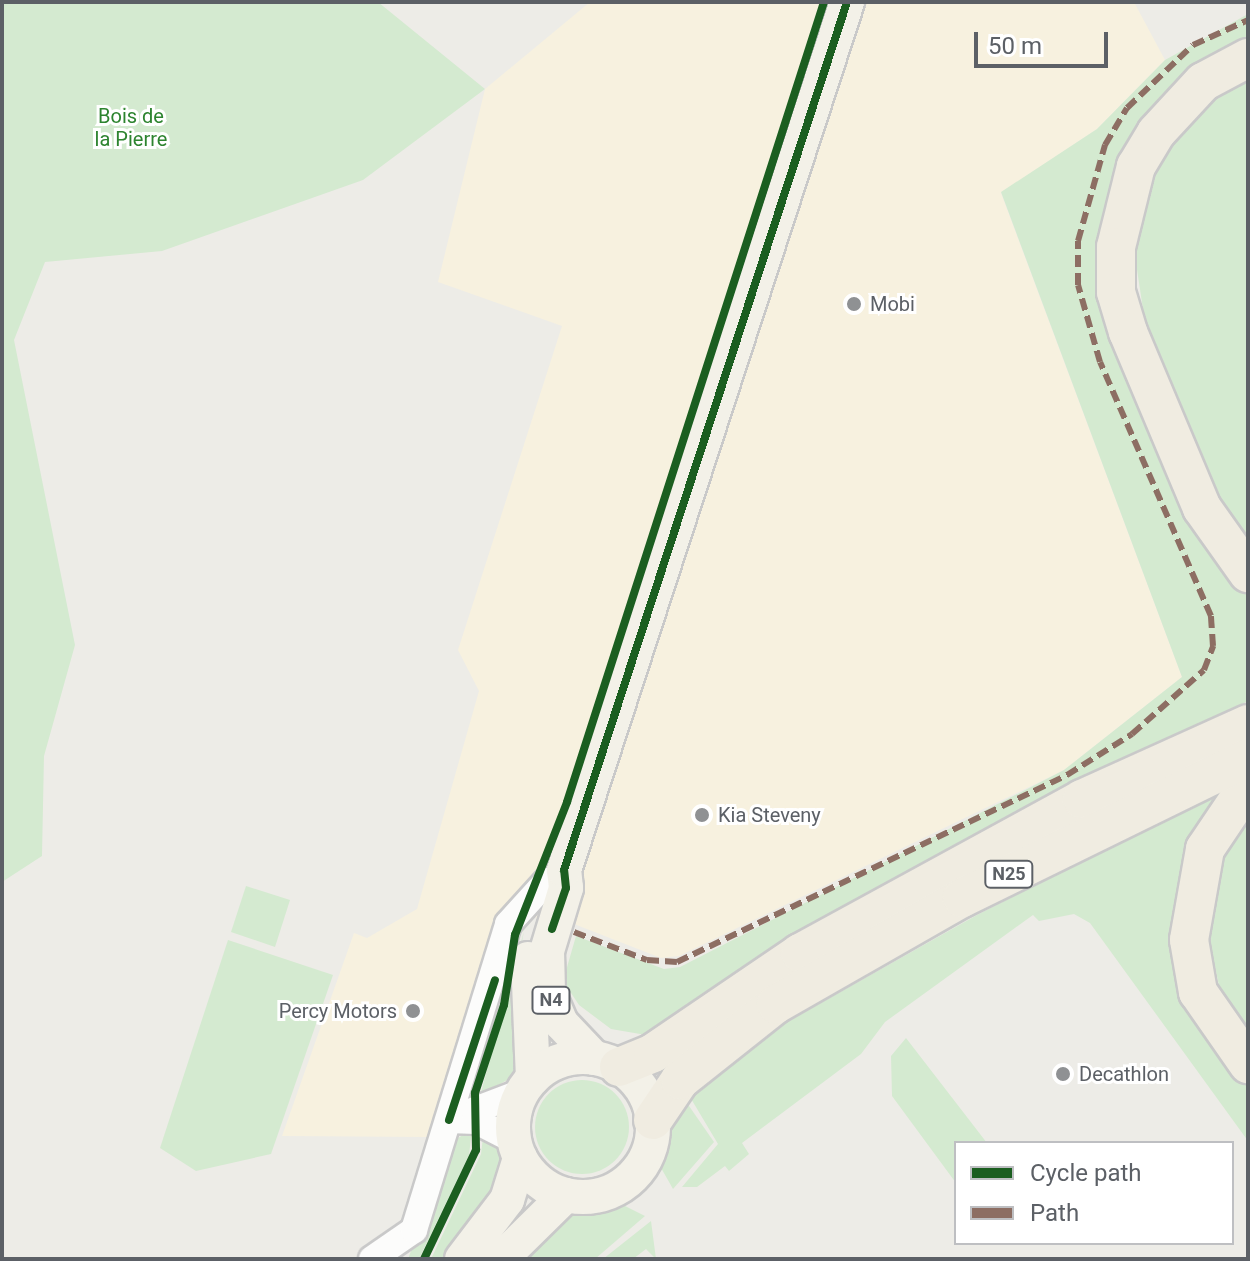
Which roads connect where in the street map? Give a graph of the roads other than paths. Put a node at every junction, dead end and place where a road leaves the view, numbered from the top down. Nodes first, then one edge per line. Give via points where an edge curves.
1 (847, 2) edge
2 (1248, 58) edge
3 (1248, 573) edge
4 (1248, 724) edge
5 (1248, 758) edge
6 (1248, 785) edge
7 (555, 876) junction
8 (606, 1062) junction
9 (1248, 1064) edge
10 (528, 1085) junction
11 (449, 1120) junction
12 (653, 1120) junction
13 (517, 1150) junction
14 (566, 1195) junction
15 (372, 1259) edge
16 (462, 1259) edge
17 (501, 1259) edge

1 - 7 main road, N4
2 - 3 highway via 1203,82 1156,133 1123,203 1116,262 1128,332 1202,508
4 - 8 highway, N25 via 1082,799 800,953 653,1053
5 - 12 highway, N25 via 975,891 776,1004 680,1080
6 - 9 highway via 1205,849 1189,940 1198,992
7 - 8 main road, N4 via 566,888 547,951 548,992 561,1023
7 - 10 main road, N4 via 529,954
7 - 11 street via 508,924
8 - 10 main road via 569,1059
8 - 12 main road, N4 via 646,1095
10 - 11 street
10 - 13 main road, N4
11 - 13 street via 476,1121
11 - 15 street via 409,1240
12 - 14 main road via 649,1152 632,1178 609,1192
13 - 14 main road via 545,1186
13 - 16 main road, N4 via 507,1200
14 - 17 main road

